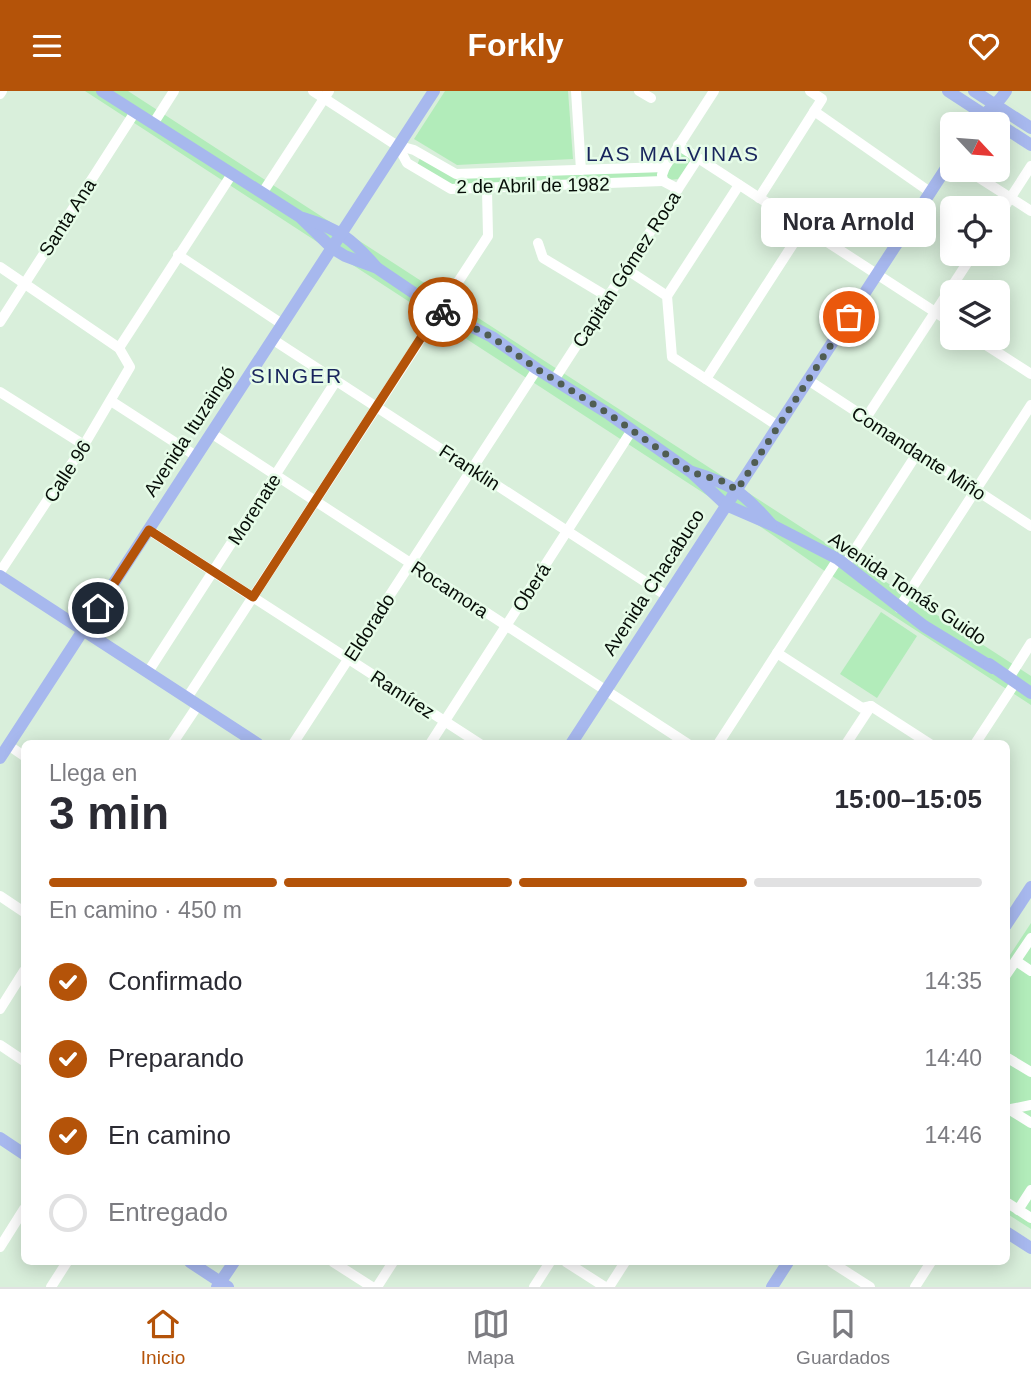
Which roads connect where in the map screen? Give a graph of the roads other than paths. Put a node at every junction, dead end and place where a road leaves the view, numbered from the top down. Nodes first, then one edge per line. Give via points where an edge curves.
1 (102, 91) edge
2 (174, 91) edge
3 (313, 91) edge
4 (434, 91) edge
5 (576, 91) edge
6 (639, 91) edge
7 (713, 91) edge
8 (810, 91) edge
9 (948, 91) edge
10 (1006, 91) edge
11 (983, 93) edge
12 (327, 95) edge
13 (650, 98) dead end
14 (997, 106) junction
15 (814, 111) junction
16 (135, 112) junction
17 (971, 112) edge
18 (980, 112) edge
19 (989, 112) edge
20 (153, 124) junction
21 (1031, 128) edge
22 (1010, 134) edge
23 (678, 145) junction
24 (1031, 145) edge
25 (398, 146) junction
26 (698, 158) junction
27 (1031, 166) edge
28 (581, 170) junction
29 (232, 174) junction
30 (663, 174) junction
31 (940, 177) edge
32 (985, 182) edge
33 (739, 185) junction
34 (487, 189) junction
35 (678, 189) junction
36 (263, 192) junction
37 (930, 192) junction
38 (1007, 196) edge
39 (759, 198) junction
40 (1010, 198) joint
41 (1031, 211) edge
42 (300, 217) junction
43 (804, 227) junction
44 (342, 233) junction
45 (538, 243) dead end
46 (332, 248) junction
47 (178, 255) junction
48 (965, 266) edge
49 (0, 267) edge
50 (377, 268) junction
51 (626, 269) junction
52 (877, 274) junction
53 (24, 283) junction
54 (667, 296) junction
55 (608, 297) junction
56 (439, 310) junction
57 (935, 312) junction
58 (940, 315) edge
59 (0, 322) edge
60 (282, 324) junction
61 (272, 339) junction
62 (119, 348) junction
63 (993, 350) edge
64 (537, 369) junction
65 (1031, 375) edge
66 (706, 379) junction
67 (554, 380) junction
68 (808, 380) junction
69 (337, 381) junction
70 (0, 392) edge
71 (111, 401) junction
72 (1031, 405) edge
73 (376, 407) junction
74 (866, 418) junction
75 (778, 426) junction
76 (632, 430) junction
77 (211, 433) junction
78 (83, 446) junction
79 (918, 452) junction
80 (196, 456) junction
81 (472, 469) junction
82 (691, 472) junction
83 (275, 475) junction
84 (976, 489) junction
85 (737, 490) junction
86 (315, 501) junction
87 (726, 505) junction
88 (772, 525) junction
89 (1031, 526) edge
90 (149, 530) junction
91 (567, 531) junction
92 (842, 562) junction
93 (411, 563) junction
94 (213, 572) junction
95 (0, 574) edge
96 (667, 596) junction
97 (253, 597) junction
98 (899, 608) junction
99 (506, 625) junction
100 (83, 630) junction
101 (1031, 643) edge
102 (777, 653) junction
103 (349, 659) junction
104 (148, 672) junction
105 (1012, 680) junction
106 (606, 690) junction
107 (1031, 693) edge
108 (193, 701) junction
109 (871, 706) junction
110 (445, 721) junction
111 (174, 740) edge
112 (252, 740) edge
113 (296, 740) edge
114 (433, 740) edge
115 (474, 740) edge
116 (574, 740) edge
117 (682, 740) edge
118 (721, 740) edge
119 (849, 740) edge
120 (924, 740) edge
121 (977, 740) edge
122 (8, 745) junction
123 (21, 754) edge
124 (0, 758) edge
125 (1031, 887) edge
126 (0, 896) edge
127 (21, 910) edge
128 (1010, 919) edge
129 (1031, 938) edge
130 (1016, 961) junction
131 (1010, 969) edge
132 (1031, 971) edge
133 (21, 976) edge
134 (0, 1009) edge
135 (0, 1045) edge
136 (21, 1059) edge
137 (1010, 1059) edge
138 (1031, 1072) edge
139 (1031, 1105) edge
140 (1010, 1110) edge
141 (1010, 1111) edge
142 (1031, 1123) edge
143 (0, 1138) edge
144 (21, 1152) edge
145 (1031, 1190) edge
146 (1010, 1205) edge
147 (1018, 1210) junction
148 (21, 1214) edge
149 (1031, 1218) edge
150 (1010, 1235) edge
151 (0, 1247) edge
152 (1031, 1248) edge
153 (65, 1265) edge
154 (194, 1265) edge
155 (232, 1265) edge
156 (338, 1265) edge
157 (391, 1265) edge
158 (548, 1265) edge
159 (571, 1265) edge
160 (623, 1265) edge
161 (786, 1265) edge
162 (836, 1265) edge
163 (929, 1265) edge
164 (222, 1285) edge
165 (51, 1287) edge
166 (374, 1287) edge
167 (534, 1287) edge
168 (607, 1287) edge
169 (772, 1287) edge
170 (870, 1287) edge
171 (915, 1287) edge

1 - 16 main road, Avenida Tomás Guido
2 - 20 street
3 - 12 street
4 - 25 main road, Avenida Ituzaingó
5 - 28 street
6 - 13 street
7 - 23 street, Capitán Gómez Roca
8 - 15 street via 822,99
9 - 17 main road
10 - 14 main road
11 - 14 main road
11 - 18 main road
12 - 25 street
12 - 36 street
14 - 19 main road
14 - 21 main road
15 - 37 street
15 - 39 street
16 - 20 main road, Avenida Tomás Guido
16 - 53 street, Santa Ana
20 - 29 main road, Avenida Tomás Guido
22 - 24 main road
23 - 26 street
23 - 30 street, Capitán Gómez Roca
25 - 28 street, 2 de Abril de 1982 via 456,174
25 - 34 street, 2 de Abril de 1982 via 407,163 451,189
25 - 44 main road, Avenida Ituzaingó
26 - 33 street
26 - 35 street, Capitán Gómez Roca
27 - 40 street
28 - 30 street, 2 de Abril de 1982
29 - 36 main road, Avenida Tomás Guido
29 - 47 street
30 - 34 street, 2 de Abril de 1982
30 - 35 street
31 - 37 main road, Avenida Chacabuco
32 - 38 street
33 - 39 street
33 - 54 street
34 - 56 street via 488,236
35 - 51 street, Capitán Gómez Roca
36 - 42 main road, Avenida Tomás Guido
37 - 52 main road, Avenida Chacabuco
39 - 43 street
40 - 41 street
42 - 44 main road, Avenida Tomás Guido
42 - 46 main road, Avenida Tomás Guido
43 - 52 street
43 - 66 street
44 - 46 main road, Avenida Ituzaingó
44 - 50 main road, Avenida Tomás Guido
45 - 55 street via 543,258
46 - 50 main road, Avenida Tomás Guido
46 - 60 main road, Avenida Ituzaingó
47 - 60 street
47 - 62 street
48 - 57 street
49 - 53 street
50 - 56 main road, Avenida Tomás Guido
51 - 54 street
51 - 55 street, Capitán Gómez Roca
52 - 57 street
52 - 68 main road, Avenida Chacabuco
53 - 59 street, Santa Ana
53 - 62 street
54 - 66 street via 672,357
55 - 67 street, Capitán Gómez Roca
56 - 64 main road, Avenida Tomás Guido via 492,337
56 - 73 street
57 - 58 street
57 - 74 street
60 - 61 main road, Avenida Ituzaingó
61 - 69 street, Franklin
61 - 77 main road, Avenida Ituzaingó
62 - 71 street, Calle 96 via 130,367
63 - 65 street
64 - 67 main road, Avenida Tomás Guido
64 - 81 street, Eldorado
66 - 75 street
67 - 76 main road, Avenida Tomás Guido
68 - 74 street, Comandante Miño
68 - 75 main road, Avenida Chacabuco
69 - 73 street, Franklin
69 - 83 street, Morenate
70 - 78 street
71 - 78 street, Calle 96
71 - 80 street
72 - 84 street
73 - 81 street, Franklin
73 - 86 street
74 - 79 street, Comandante Miño
75 - 85 main road, Avenida Chacabuco
76 - 82 main road, Avenida Tomás Guido
76 - 91 street, Oberá
77 - 80 main road, Avenida Ituzaingó
77 - 83 street, Rocamora
78 - 95 street, Calle 96
79 - 84 street, Comandante Miño
79 - 92 street
80 - 90 main road, Avenida Ituzaingó
81 - 91 street, Franklin
81 - 93 street, Eldorado
82 - 85 main road, Avenida Tomás Guido
82 - 87 main road, Avenida Tomás Guido
83 - 86 street, Rocamora
83 - 94 street, Morenate
84 - 89 street, Comandante Miño
84 - 98 street
85 - 87 main road, Avenida Chacabuco
85 - 88 main road, Avenida Tomás Guido
86 - 93 street, Rocamora
86 - 97 street
87 - 88 main road, Avenida Tomás Guido
87 - 96 main road, Avenida Chacabuco
88 - 92 main road, Avenida Tomás Guido
90 - 94 street, Ramírez
90 - 100 main road, Avenida Ituzaingó
91 - 96 street, Franklin
91 - 99 street, Oberá
92 - 98 main road, Avenida Tomás Guido
92 - 102 street
93 - 99 street, Rocamora
93 - 103 street, Eldorado
94 - 97 street, Ramírez
94 - 104 street, Morenate
95 - 100 main road
96 - 106 main road, Avenida Chacabuco
97 - 103 street, Ramírez
97 - 108 street
98 - 105 main road, Avenida Tomás Guido
99 - 106 street, Rocamora
99 - 110 street, Oberá
100 - 104 main road
100 - 122 main road, Avenida Ituzaingó
101 - 105 street
102 - 109 street via 862,708
102 - 118 street
103 - 110 street, Ramírez
103 - 113 street, Eldorado
104 - 108 main road
105 - 107 main road, Avenida Tomás Guido
105 - 121 street
106 - 116 main road, Avenida Chacabuco
106 - 117 street, Rocamora
108 - 111 street
108 - 112 main road
109 - 119 street
109 - 120 street
110 - 114 street, Oberá
110 - 115 street, Ramírez
122 - 123 street
122 - 124 main road, Avenida Ituzaingó
125 - 128 main road
126 - 127 street
129 - 130 street
130 - 131 street
130 - 132 street
133 - 134 street
135 - 136 street
137 - 138 street
139 - 140 street
141 - 142 street
143 - 144 main road
145 - 147 street
146 - 147 street
147 - 149 street
148 - 151 street
150 - 152 main road
153 - 165 street
154 - 164 main road
155 - 164 main road
156 - 166 street
157 - 166 street
158 - 167 street
159 - 168 street
160 - 168 street
161 - 169 main road
162 - 170 street
163 - 171 street

